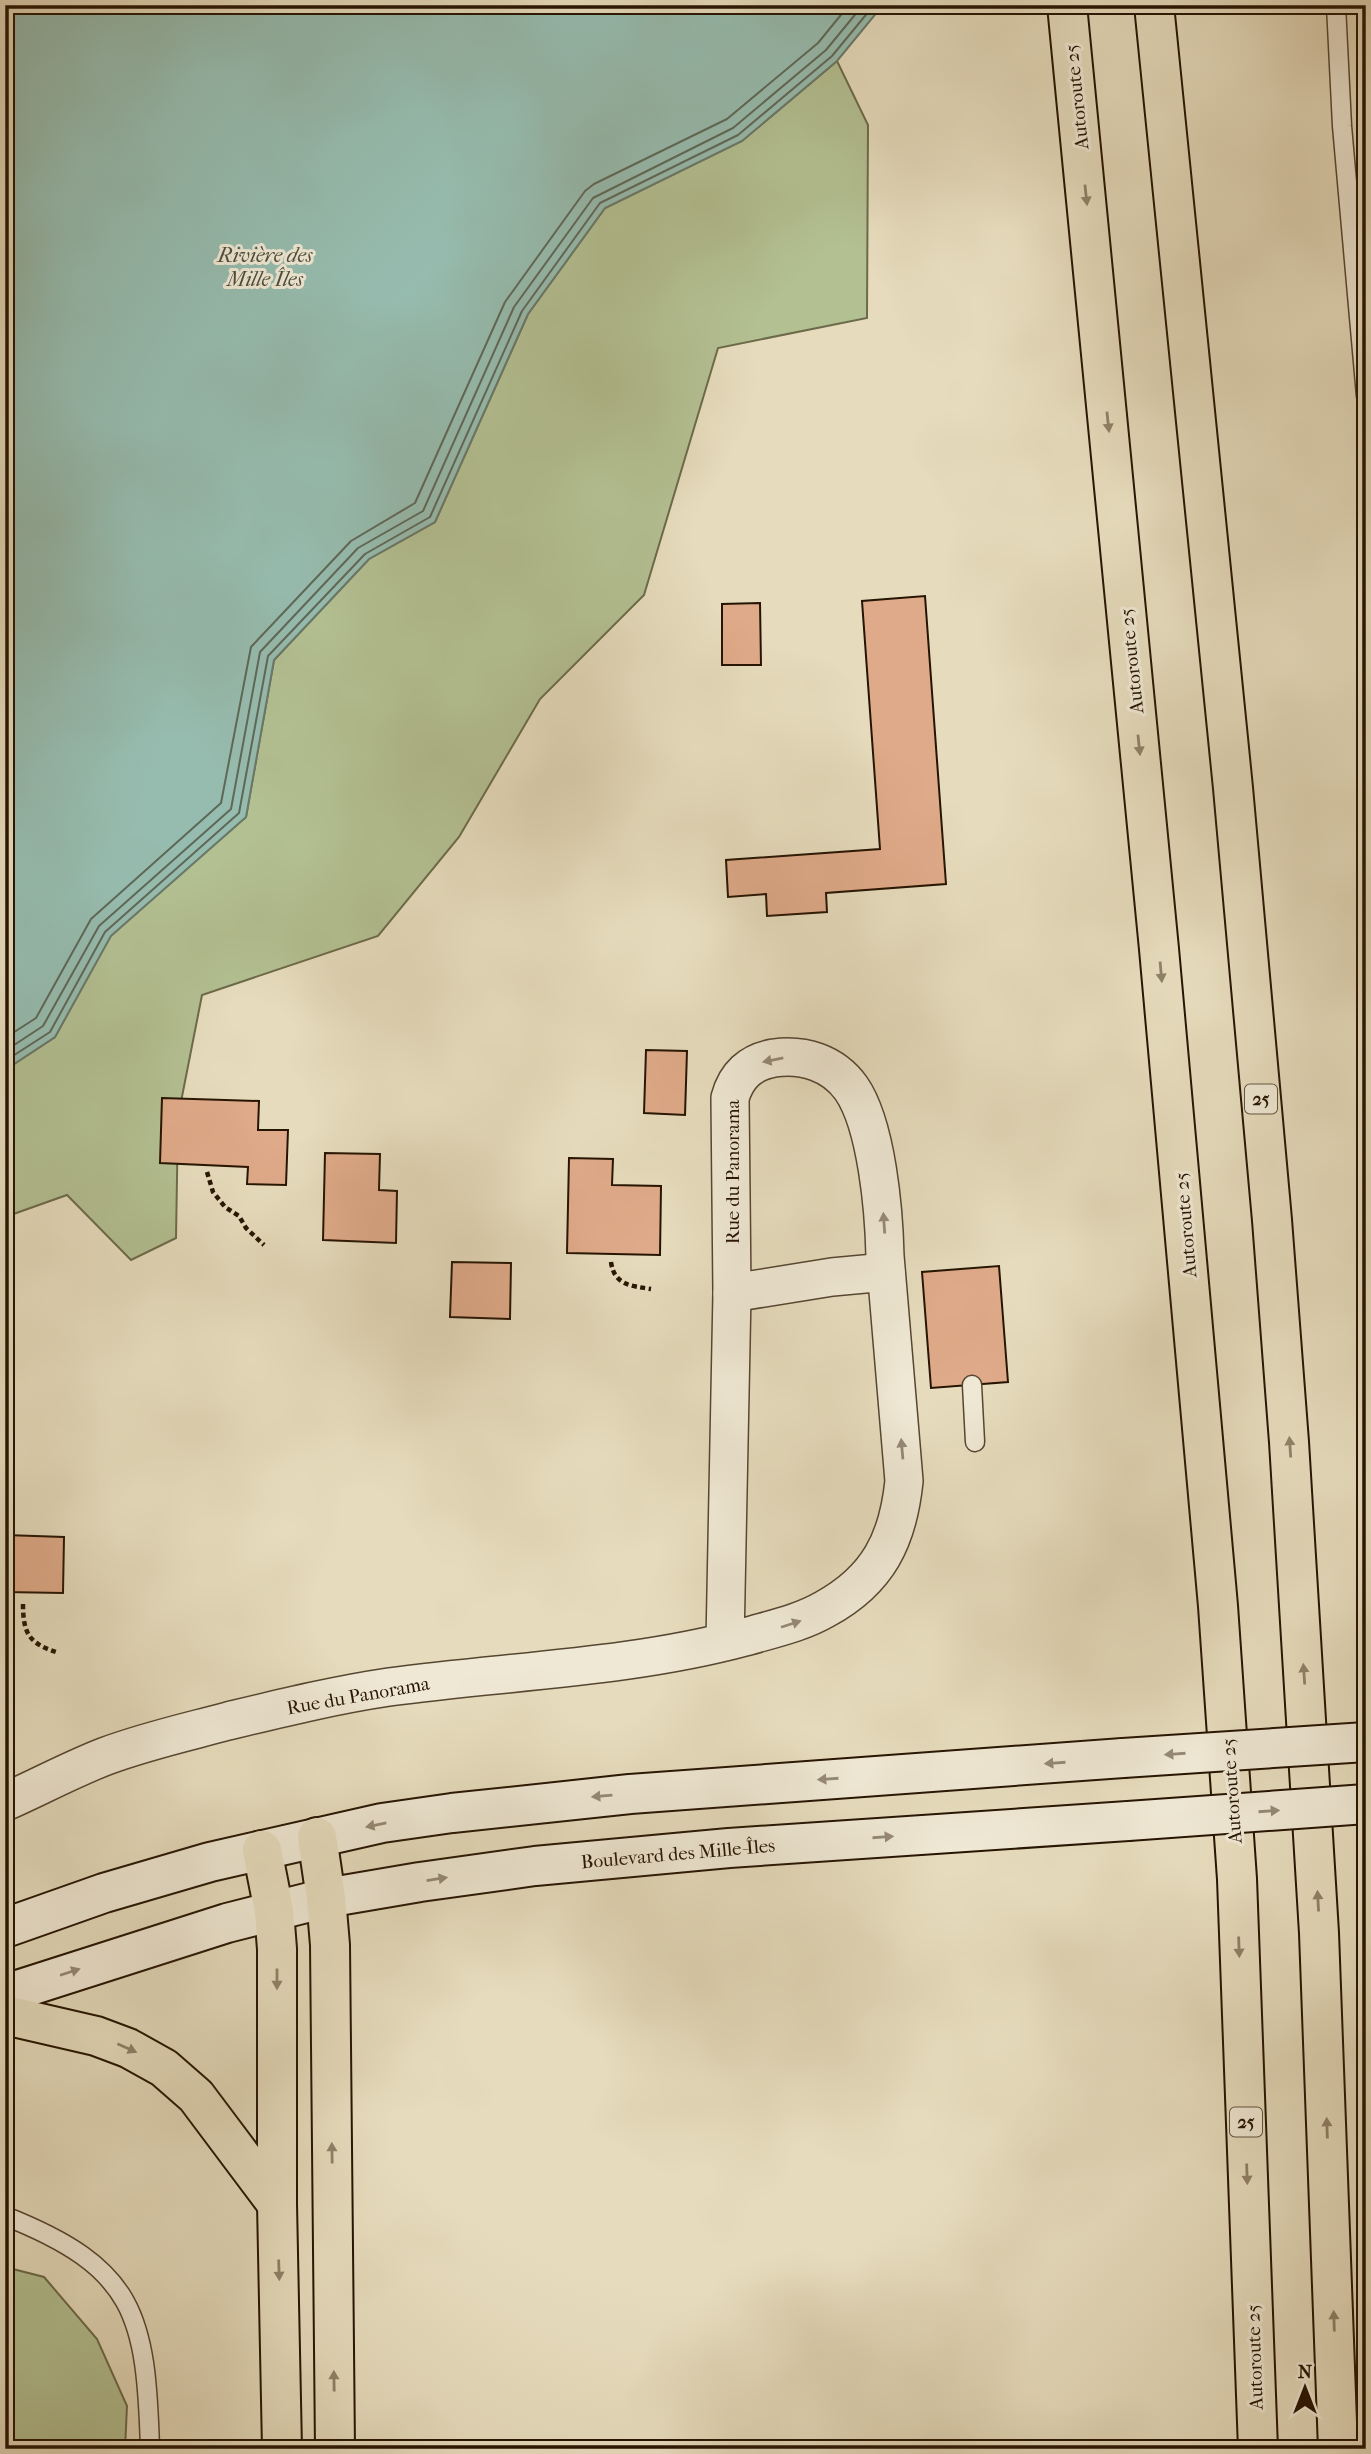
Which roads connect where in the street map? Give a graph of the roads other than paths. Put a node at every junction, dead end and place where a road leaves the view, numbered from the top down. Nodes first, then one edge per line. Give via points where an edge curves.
1 (1067, 5) edge
2 (1154, 5) edge
3 (1336, 5) edge
4 (1366, 396) edge
5 (886, 1272) junction
6 (732, 1293) junction
7 (972, 1385) dead end
8 (975, 1442) dead end
9 (725, 1642) junction
10 (1366, 1742) edge
11 (5, 1802) edge
12 (1366, 1804) edge
13 (317, 1837) junction
14 (262, 1850) junction
15 (326, 1898) junction
16 (274, 1911) junction
17 (5, 1928) edge
18 (5, 1994) edge
19 (5, 2015) edge
20 (277, 2204) junction
21 (5, 2216) edge
22 (1341, 2437) edge
23 (150, 2449) edge
24 (282, 2449) edge
25 (335, 2449) edge
26 (1258, 2449) edge

1 -> 26 highway, Autoroute 25 / 25 via 1218,1606 1237,1879
22 -> 2 highway, 25 via 1319,1933 1288,1428 1233,788
3 - 4 lane
5 - 6 street
5 -> 6 street, Rue du Panorama via 873,1147 851,1088 822,1063 807,1058 771,1058 740,1074 730,1098
9 -> 5 street, Rue du Panorama via 800,1621 846,1596 882,1559 895,1531 904,1481
6 - 9 street, Rue du Panorama
7 - 8 lane
9 - 11 street, Rue du Panorama via 634,1659 400,1686 297,1704 108,1755
10 -> 13 street, bridge via 547,1801 382,1823
15 -> 12 street, Boulevard des Mille-Îles, bridge via 535,1866 743,1847
13 - 14 street
13 - 15 highway
14 - 16 highway
14 - 17 street via 152,1879
15 - 16 street, Boulevard des Mille-Îles
25 -> 15 highway
18 -> 16 street, Boulevard des Mille-Îles
16 -> 20 highway
19 -> 20 highway via 105,2039 164,2068 196,2096
20 -> 24 highway
21 - 23 lane via 85,2256 126,2300 142,2349

